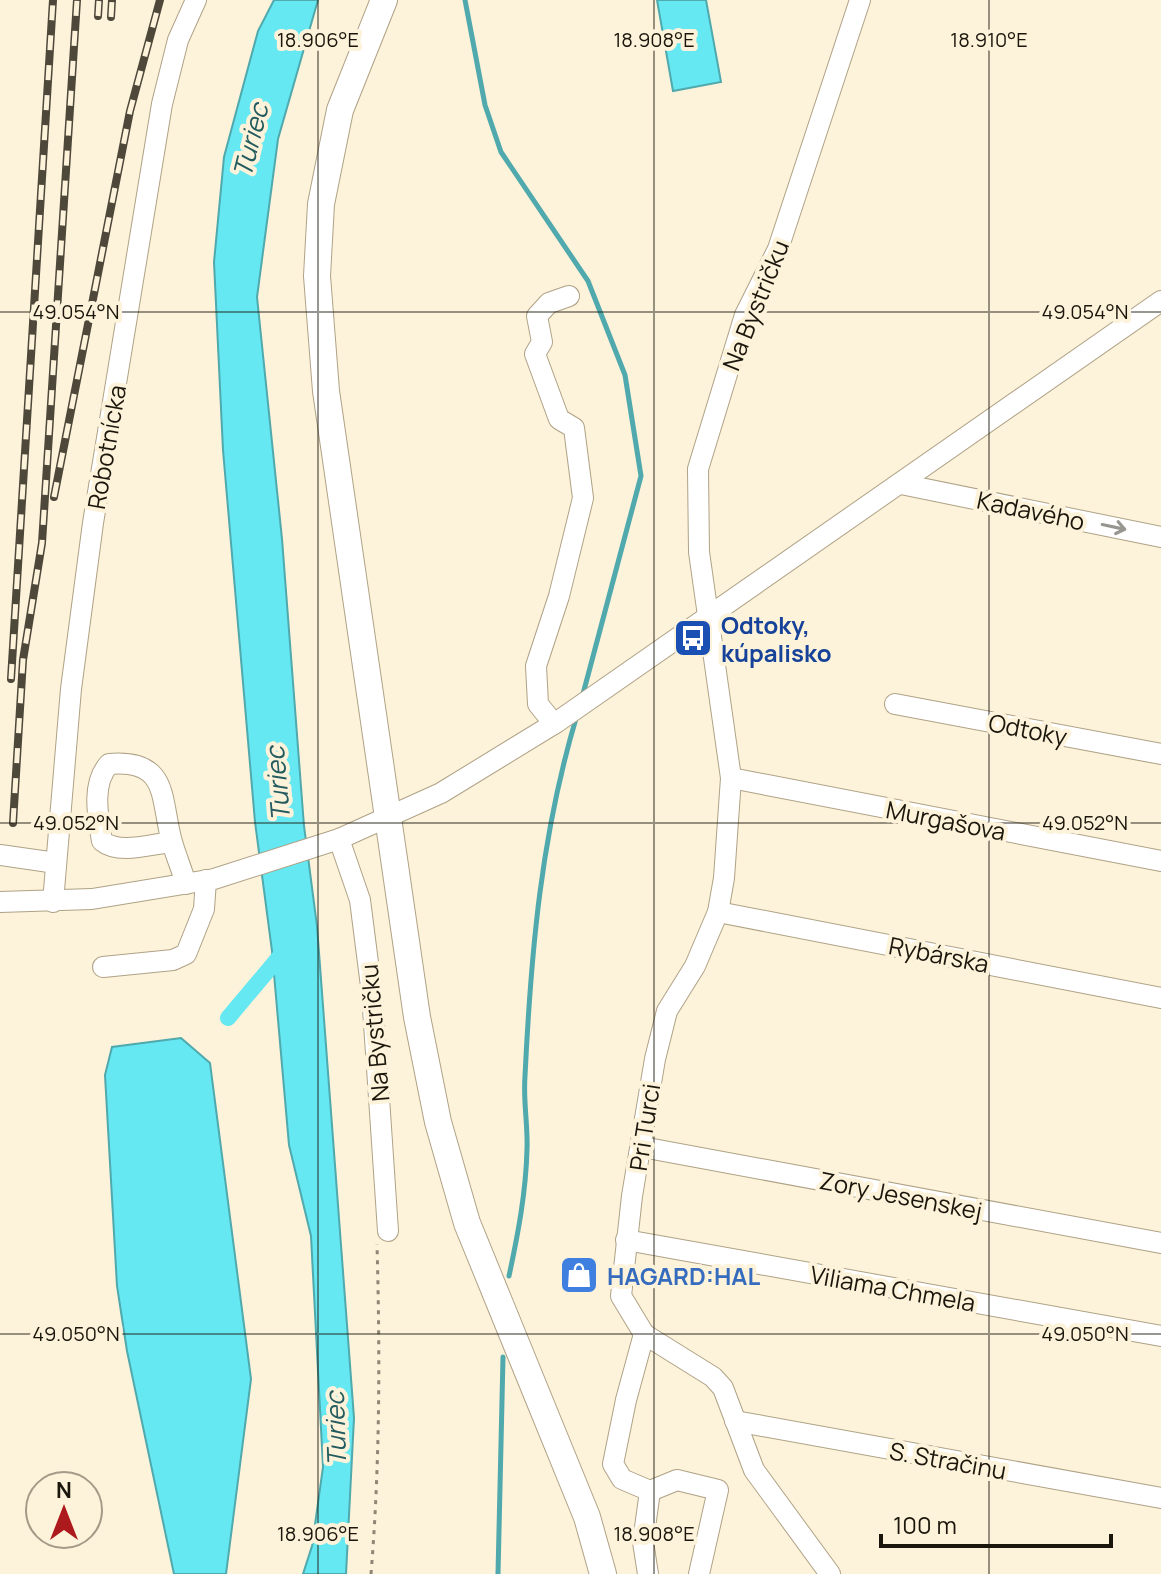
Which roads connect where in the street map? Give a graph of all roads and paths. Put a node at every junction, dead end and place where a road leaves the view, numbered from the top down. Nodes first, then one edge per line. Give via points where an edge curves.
1 (196, 0) edge
2 (384, 0) edge
3 (860, 0) edge
4 (569, 296) dead end
5 (1161, 301) edge
6 (901, 484) junction
7 (1161, 537) edge
8 (707, 617) junction
9 (895, 704) dead end
10 (556, 723) junction
11 (1161, 754) edge
12 (731, 778) junction
13 (390, 817) junction
14 (172, 842) junction
15 (332, 842) junction
16 (0, 855) edge
17 (1161, 861) edge
18 (56, 863) junction
19 (196, 882) junction
20 (0, 902) edge
21 (53, 902) junction
22 (718, 912) junction
23 (103, 967) dead end
24 (1161, 998) edge
25 (642, 1147) junction
26 (387, 1227) joint
27 (626, 1240) junction
28 (1161, 1243) edge
29 (644, 1334) junction
30 (1161, 1336) edge
31 (735, 1421) junction
32 (650, 1491) junction
33 (1161, 1498) edge
34 (371, 1574) edge
35 (603, 1574) edge
36 (648, 1574) edge
37 (699, 1574) edge
38 (830, 1574) edge

1 - 18 street, Robotnícka via 178,40 162,104 93,523
2 - 13 main road via 337,121 321,204 317,276 326,391
3 - 8 street, Na Bystričku via 778,249 745,315 703,451 697,531
4 - 10 street via 549,303 537,316 542,342 535,354 559,419 574,428 583,498 536,666 538,704
5 - 6 street
6 -> 7 street, Kadavého
6 - 8 street
8 - 10 street
8 - 12 street, Pri Turci
9 - 11 street, Odtoky
10 - 13 street via 478,773
12 - 17 street, Murgašova
12 - 22 street, Pri Turci
13 - 15 street
13 - 35 main road via 417,1017 449,1165 485,1269 587,1517
14 - 14 street via 163,791 150,770 109,764 98,791 102,841 125,848
14 - 19 street
15 - 19 street
15 - 26 street, Na Bystričku via 360,900 380,1079
16 - 18 street
18 - 21 street, Robotnícka
19 - 21 street
19 - 23 street via 204,909 186,954
20 - 21 street
22 - 24 street, Rybárska
22 - 25 street, Pri Turci via 695,966 667,1011
25 - 27 street, Pri Turci
25 - 28 street, Zory Jesenskej
26 - 34 path via 377,1227 379,1487
27 - 29 street, Pri Turci via 621,1296
27 - 30 street, Viliama Chmela
29 - 31 street, Pri Turci via 713,1377 723,1388
29 - 32 street via 613,1464 622,1479
31 - 33 street, S. Stračinu
31 - 38 street, Pri Turci via 754,1470
32 - 36 street via 643,1542
32 - 37 street via 677,1480 718,1490

